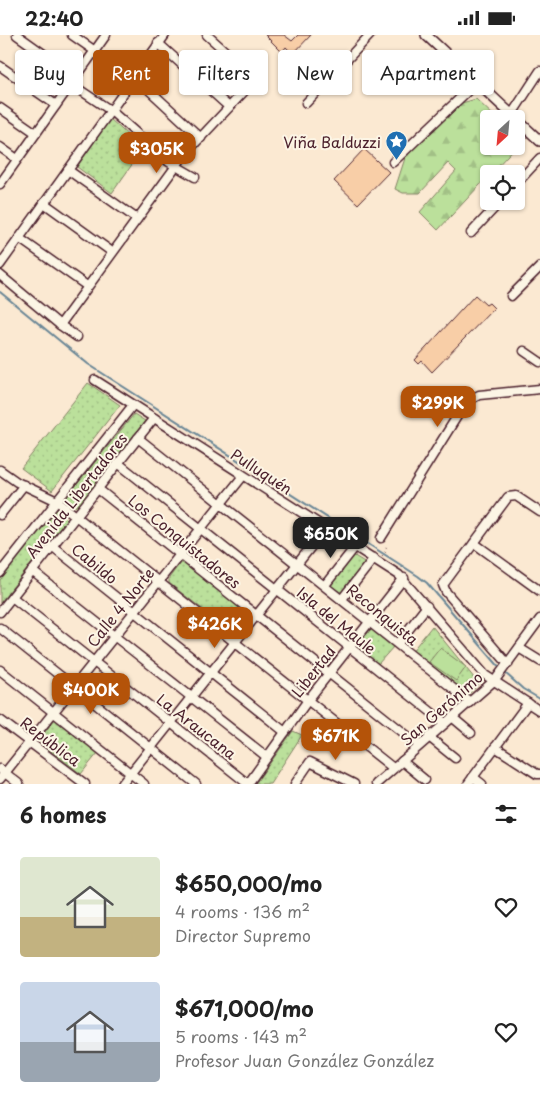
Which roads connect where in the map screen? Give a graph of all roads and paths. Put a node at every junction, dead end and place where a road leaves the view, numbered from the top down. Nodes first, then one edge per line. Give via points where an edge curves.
1 (17, 35) edge
2 (72, 35) edge
3 (106, 35) edge
4 (165, 35) edge
5 (207, 35) edge
6 (370, 35) edge
7 (426, 35) edge
8 (158, 43) junction
9 (38, 50) edge
10 (94, 50) edge
11 (96, 50) edge
12 (153, 50) edge
13 (443, 50) edge
14 (93, 54) edge
15 (0, 66) edge
16 (83, 67) edge
17 (540, 71) edge
18 (83, 92) edge
19 (63, 95) edge
20 (121, 95) edge
21 (155, 95) edge
22 (462, 95) edge
23 (492, 95) edge
24 (306, 103) dead end
25 (56, 105) junction
26 (229, 107) junction
27 (0, 108) edge
28 (110, 110) junction
29 (508, 110) edge
30 (515, 110) edge
31 (525, 127) edge
32 (36, 133) junction
33 (201, 138) junction
34 (540, 141) edge
35 (0, 147) edge
36 (540, 158) edge
37 (18, 159) junction
38 (393, 162) dead end
39 (175, 167) junction
40 (68, 170) junction
41 (525, 174) edge
42 (195, 177) dead end
43 (0, 184) edge
44 (44, 203) junction
45 (493, 210) edge
46 (137, 219) junction
47 (472, 233) dead end
48 (19, 238) junction
49 (112, 252) junction
50 (0, 265) edge
51 (540, 267) edge
52 (0, 275) edge
53 (87, 286) junction
54 (511, 296) dead end
55 (60, 325) junction
56 (77, 337) dead end
57 (524, 351) dead end
58 (540, 362) edge
59 (95, 380) dead end
60 (540, 389) edge
61 (133, 405) junction
62 (154, 418) junction
63 (138, 439) junction
64 (118, 463) junction
65 (0, 470) edge
66 (243, 476) junction
67 (24, 485) junction
68 (98, 489) junction
69 (57, 501) junction
70 (221, 504) junction
71 (540, 512) edge
72 (0, 515) edge
73 (76, 516) junction
74 (326, 528) junction
75 (201, 529) junction
76 (381, 538) dead end
77 (474, 543) junction
78 (52, 546) junction
79 (355, 547) junction
80 (387, 549) dead end
81 (180, 555) junction
82 (383, 555) dead end
83 (374, 558) junction
84 (297, 564) junction
85 (32, 571) junction
86 (0, 573) edge
87 (404, 579) junction
88 (158, 582) junction
89 (325, 585) junction
90 (277, 589) junction
91 (540, 591) edge
92 (12, 597) junction
93 (342, 599) junction
94 (427, 606) junction
95 (134, 611) junction
96 (0, 612) edge
97 (256, 615) junction
98 (540, 619) edge
99 (370, 621) junction
100 (0, 628) edge
101 (114, 636) junction
102 (235, 642) junction
103 (398, 643) junction
104 (349, 647) junction
105 (519, 648) junction
106 (540, 661) edge
107 (94, 662) junction
108 (506, 665) junction
109 (0, 670) edge
110 (211, 672) junction
111 (329, 673) junction
112 (492, 682) junction
113 (74, 687) junction
114 (191, 697) junction
115 (308, 700) junction
116 (470, 702) junction
117 (528, 703) junction
118 (540, 711) edge
119 (54, 712) junction
120 (452, 717) junction
121 (0, 720) edge
122 (171, 723) junction
123 (445, 723) junction
124 (285, 731) junction
125 (471, 733) dead end
126 (428, 737) junction
127 (30, 742) junction
128 (419, 745) junction
129 (495, 747) junction
130 (151, 748) junction
131 (267, 757) junction
132 (455, 758) dead end
133 (402, 761) junction
134 (393, 768) junction
135 (2, 773) edge
136 (130, 773) junction
137 (540, 774) edge
138 (425, 780) dead end
139 (470, 781) edge
140 (19, 784) edge
141 (85, 784) edge
142 (122, 784) edge
143 (144, 784) edge
144 (196, 784) edge
145 (248, 784) edge
146 (295, 784) edge
147 (354, 784) edge
148 (376, 784) edge
149 (482, 784) edge

1 - 9 street
2 - 10 street
3 - 11 street
4 - 8 street
5 - 26 street via 253,76 252,82
6 - 24 street
7 - 13 main road
8 - 12 street
8 - 26 street
14 - 16 street
15 - 25 street
17 - 30 street
18 - 28 street
19 - 25 street
20 - 28 street
21 - 33 street
22 - 38 street
23 - 29 main road
25 - 32 street
26 - 33 street
27 - 32 street
28 - 39 street
28 - 40 street
31 - 34 main road
32 - 37 street
33 - 39 street
35 - 37 street
36 - 41 street
37 - 43 street
39 - 42 street
39 - 46 street
40 - 44 street
40 - 46 street
44 - 48 street
44 - 49 street
45 - 47 street
46 - 49 street
48 - 50 street
48 - 53 street
49 - 53 street
51 - 54 street
52 - 55 street
53 - 55 street
55 - 56 street
57 - 58 street
59 - 61 street, Pulluquén
60 - 76 street via 479,395 466,402
61 - 62 street, Pulluquén
61 - 69 street, Avenida Libertadores
62 - 63 street, Avenida Libertadores
62 - 66 street, Pulluquén
63 - 64 street, Avenida Libertadores
63 - 70 street, Reconquista
64 - 68 street, Avenida Libertadores
64 - 75 street, Isla del Maule
65 - 67 street
66 - 70 street, Calle 4 Norte
66 - 74 street, Pulluquén
67 - 69 street
67 - 72 street
68 - 73 street, Avenida Libertadores
68 - 81 street, Los Conquistadores
69 - 73 street
69 - 86 street, Avenida Libertadores
70 - 75 street, Calle 4 Norte
70 - 84 street, Reconquista
71 - 77 street via 516,496 508,497
73 - 78 street, Avenida Libertadores
73 - 88 street
74 - 79 street, Pulluquén
74 - 84 street
75 - 81 street, Calle 4 Norte
75 - 90 street, Isla del Maule
77 - 91 street
77 - 108 street via 443,587
78 - 85 street, Avenida Libertadores
78 - 95 street, Cabildo
79 - 83 street, Pulluquén
79 - 89 street
80 - 82 path
81 - 88 street, Calle 4 Norte
81 - 97 street, Los Conquistadores
83 - 87 street, Pulluquén
83 - 93 street
84 - 89 street, Reconquista
84 - 90 street
85 - 92 street, Avenida Libertadores
85 - 101 street
87 - 94 street, Pulluquén
87 - 99 street, Libertad
88 - 95 street, Calle 4 Norte
88 - 102 street
89 - 93 street, Reconquista
90 - 97 street
90 - 104 street, Isla del Maule
92 - 96 street, Avenida Libertadores
92 - 107 street, La Araucana
93 - 99 street, Reconquista
94 - 103 street
94 - 112 street, Pulluquén
95 - 101 street, Calle 4 Norte
95 - 110 street, Cabildo
97 - 102 street
97 - 111 street, Los Conquistadores
98 - 105 street, San Gerónimo
99 - 103 street, Reconquista
99 - 104 street, Libertad
100 - 113 street
101 - 107 street, Calle 4 Norte
101 - 114 street
102 - 110 street
102 - 115 street
103 - 116 street, Reconquista
104 - 111 street, Libertad
104 - 123 street, Isla del Maule
105 - 106 street
105 - 108 street, San Gerónimo
107 - 113 street, Calle 4 Norte
107 - 122 street, La Araucana
108 - 112 street, San Gerónimo
109 - 119 street
110 - 114 street
110 - 124 street, Cabildo
111 - 115 street, Libertad
111 - 128 street, Los Conquistadores
112 - 116 street, San Gerónimo
112 - 117 street, Pulluquén
113 - 119 street, Calle 4 Norte
113 - 130 street
114 - 122 street
114 - 131 street
115 - 124 street, Libertad
115 - 134 street
116 - 120 street, San Gerónimo
117 - 118 street, Pulluquén
117 - 129 street
119 - 127 street, Calle 4 Norte
119 - 136 street
120 - 123 street, San Gerónimo
120 - 125 street
121 - 127 street, República
122 - 130 street
122 - 145 street, La Araucana
123 - 126 street, San Gerónimo
124 - 131 street, Libertad
126 - 128 street, San Gerónimo
126 - 132 street
127 - 135 street, Calle 4 Norte
127 - 141 street, República
128 - 133 street, San Gerónimo
129 - 137 street via 536,775
129 - 139 street
130 - 136 street
130 - 144 street
131 - 145 street, Libertad
133 - 134 street, San Gerónimo
133 - 138 street
134 - 148 street, San Gerónimo
135 - 140 street
136 - 142 street
136 - 143 street
139 - 149 street
146 - 147 street via 310,762

